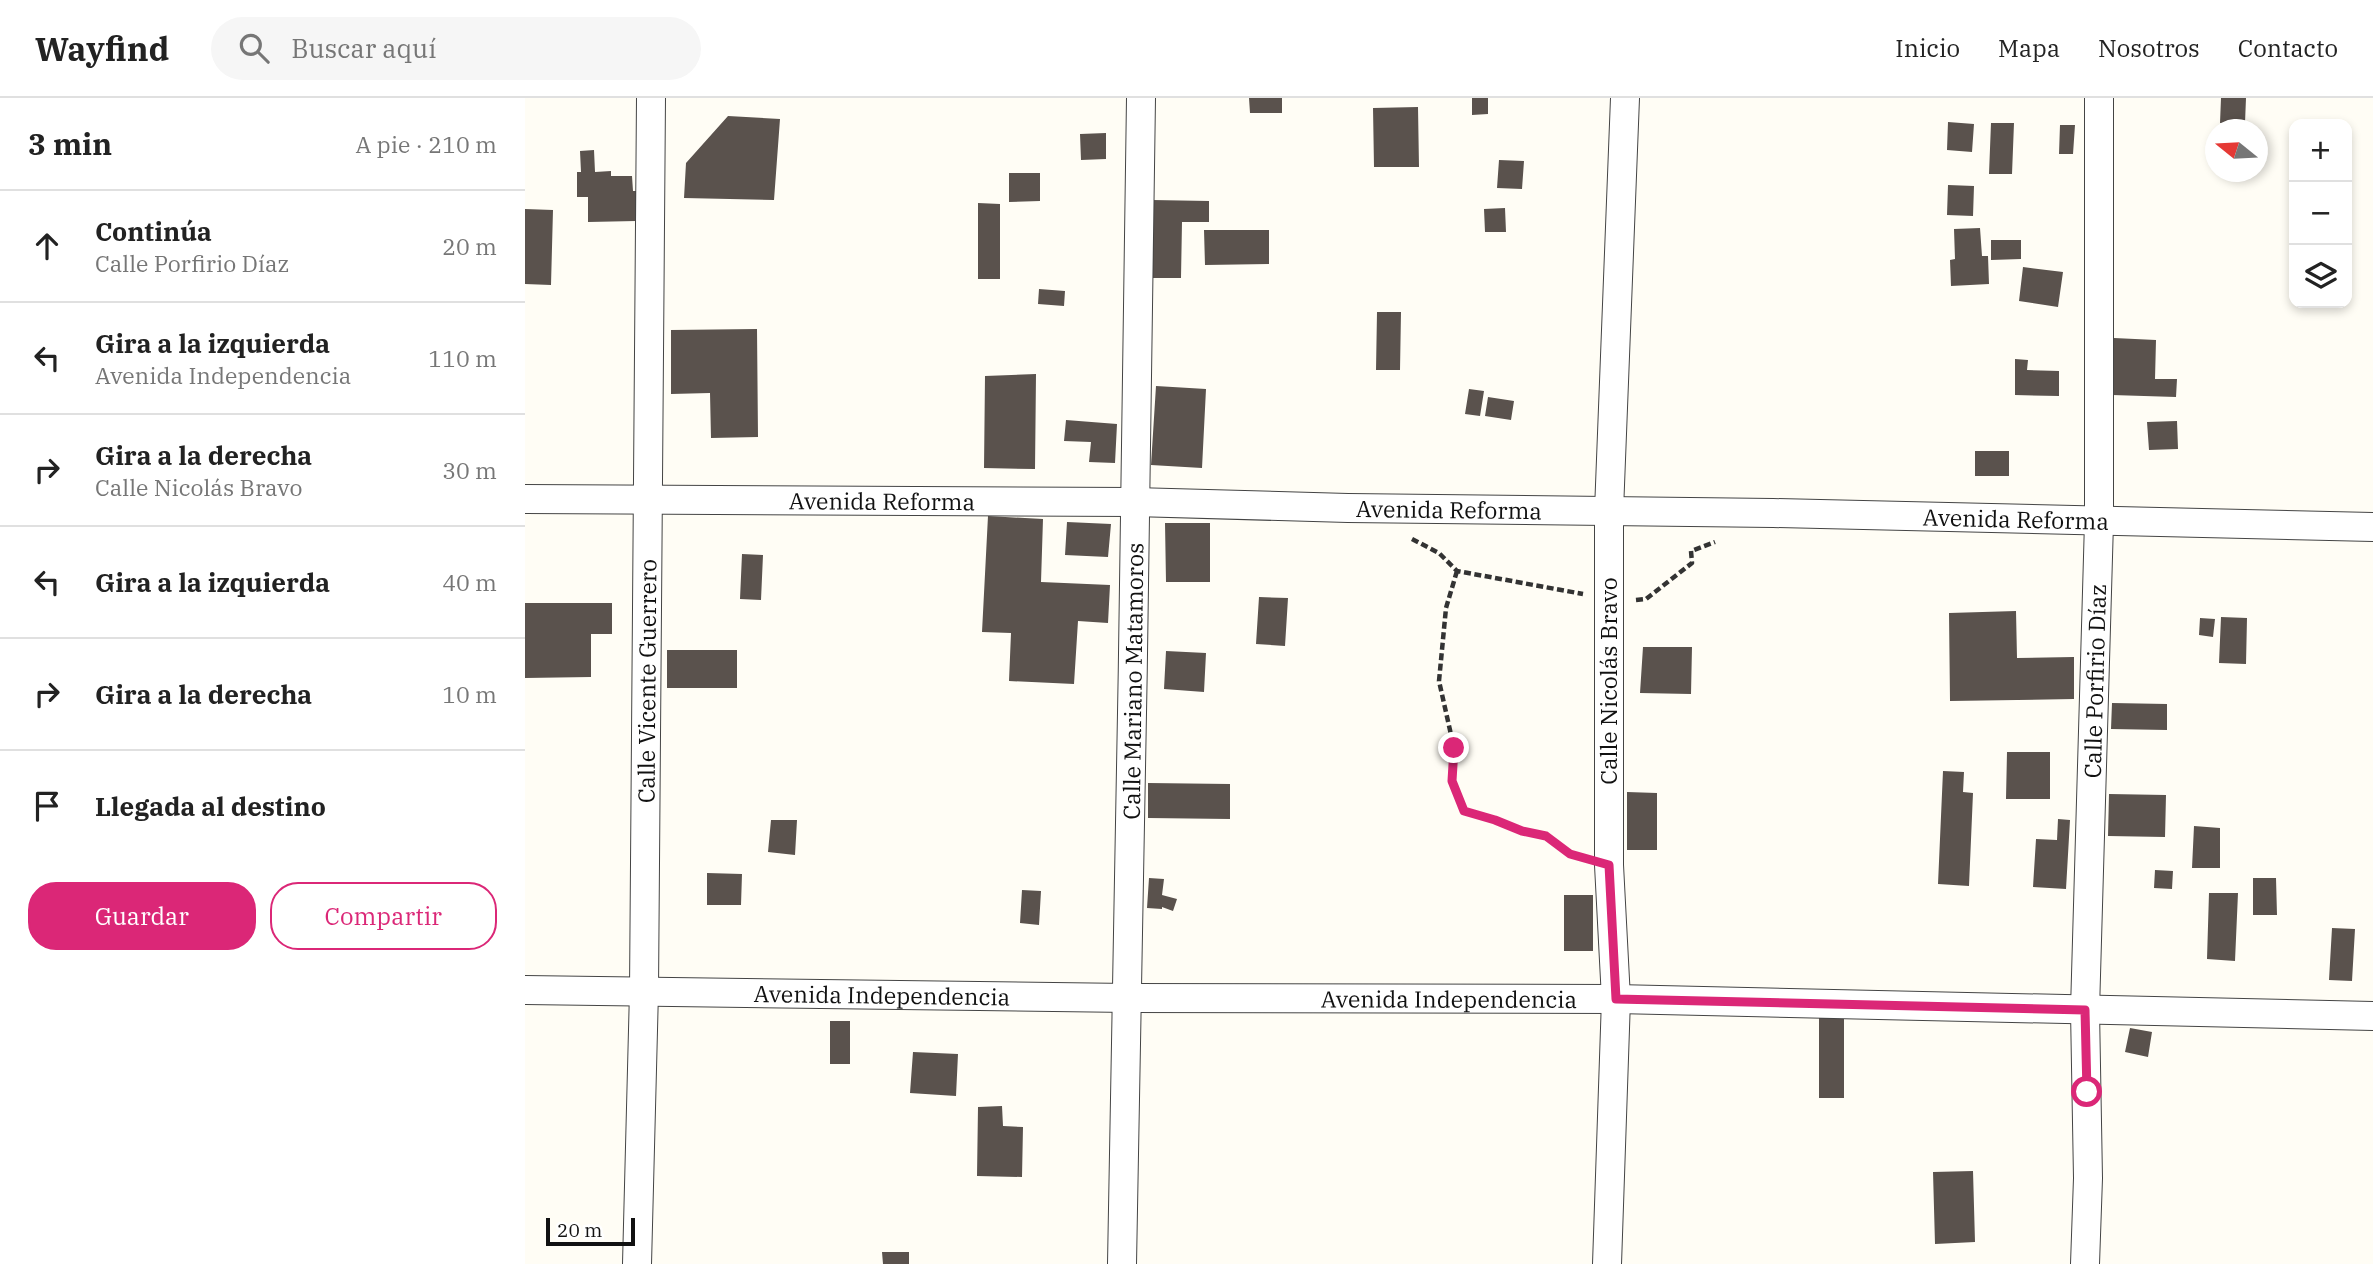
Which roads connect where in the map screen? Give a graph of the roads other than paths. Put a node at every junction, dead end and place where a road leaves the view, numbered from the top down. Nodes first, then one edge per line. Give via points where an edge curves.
1 (651, 98) edge
2 (1141, 98) edge
3 (1625, 98) edge
4 (2099, 98) edge
5 (525, 499) edge
6 (647, 501) junction
7 (1133, 502) junction
8 (1609, 511) junction
9 (2099, 522) junction
10 (2373, 527) edge
11 (525, 990) edge
12 (644, 992) junction
13 (1129, 998) junction
14 (1616, 999) junction
15 (2085, 1010) junction
16 (2373, 1016) edge
17 (637, 1264) edge
18 (1122, 1264) edge
19 (1607, 1264) edge
20 (2085, 1264) edge

1 - 6 street, Calle Vicente Guerrero
2 - 7 street, Calle Mariano Matamoros
3 - 8 street, Calle Nicolás Bravo
4 - 9 street, Calle Porfirio Díaz
5 - 6 street, Avenida Reforma
6 - 7 street, Avenida Reforma
6 - 12 street, Calle Vicente Guerrero
7 - 8 street, Avenida Reforma
7 - 13 street, Calle Mariano Matamoros
8 - 9 street, Avenida Reforma
8 - 14 street, Calle Nicolás Bravo via 1609,865
9 - 10 street, Avenida Reforma
9 - 15 street, Calle Porfirio Díaz
11 - 12 street, Avenida Independencia
12 - 13 street, Avenida Independencia
12 - 17 street, Calle Vicente Guerrero
13 - 14 street, Avenida Independencia
13 - 18 street, Calle Mariano Matamoros
14 - 15 street, Avenida Independencia
14 - 19 street, Calle Nicolás Bravo
15 - 16 street, Avenida Independencia
15 - 20 street, Calle Porfirio Díaz

